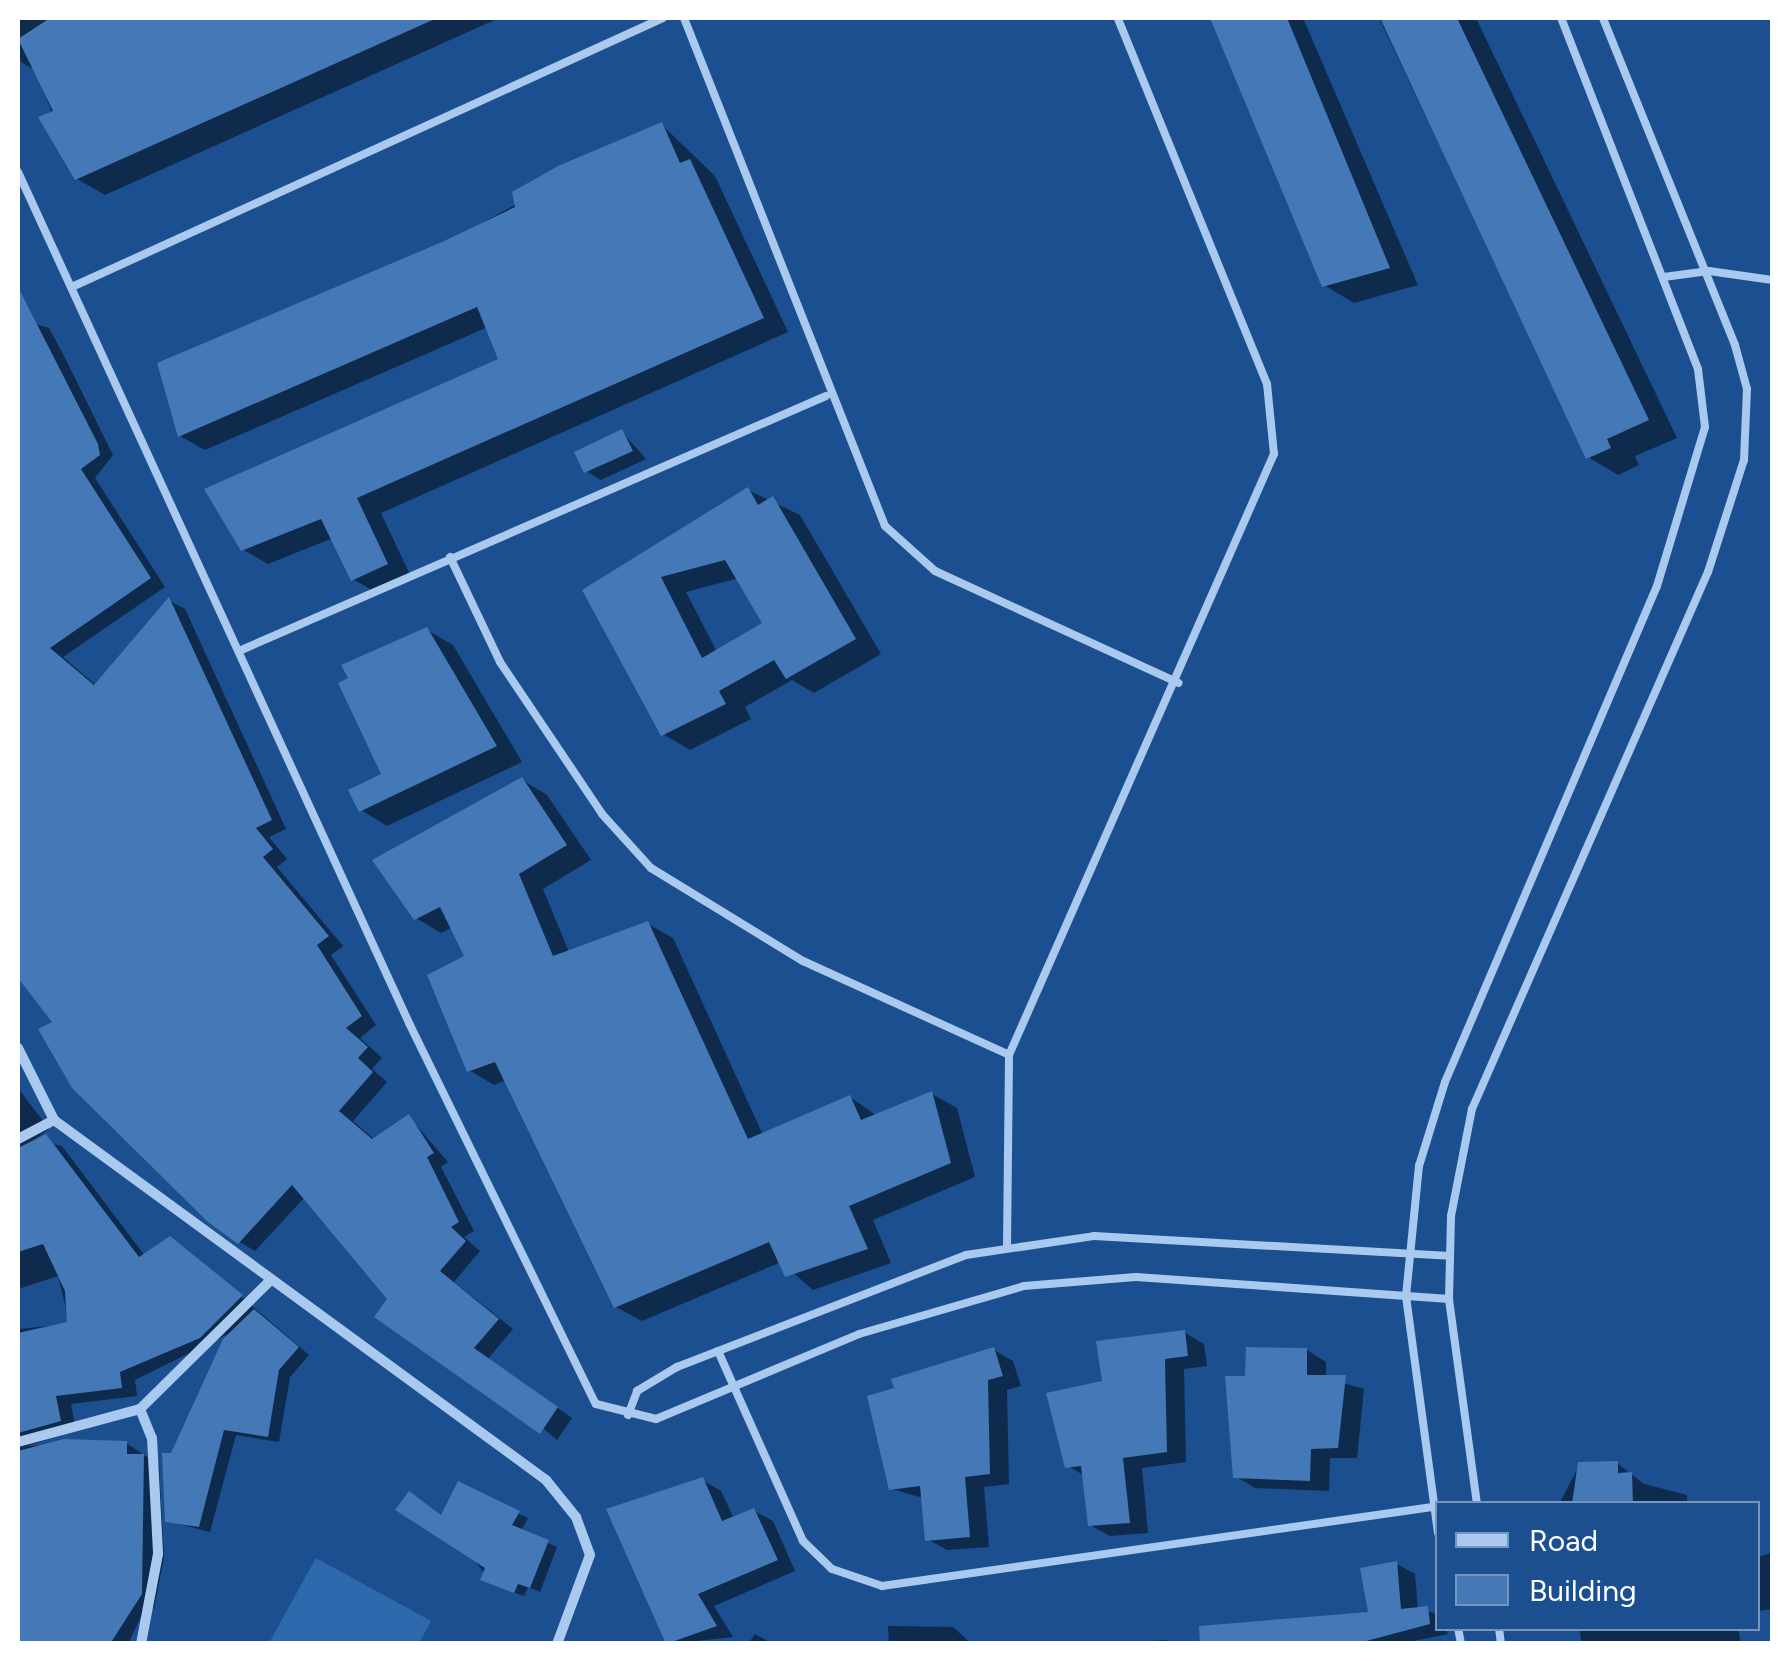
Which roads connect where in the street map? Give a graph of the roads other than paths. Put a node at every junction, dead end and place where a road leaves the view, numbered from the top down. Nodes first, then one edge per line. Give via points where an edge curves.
1 (663, 18) edge
2 (684, 18) edge
3 (1118, 18) edge
4 (1561, 18) edge
5 (1603, 18) edge
6 (18, 172) edge
7 (1710, 272) junction
8 (1664, 277) junction
9 (1772, 280) edge
10 (74, 286) junction
11 (826, 396) junction
12 (450, 557) junction
13 (240, 651) junction
14 (1178, 683) junction
15 (18, 1048) edge
16 (1010, 1054) junction
17 (54, 1120) junction
18 (18, 1139) edge
19 (1007, 1248) junction
20 (1407, 1251) junction
21 (1450, 1256) junction
22 (269, 1282) junction
23 (1406, 1296) junction
24 (1449, 1299) junction
25 (718, 1350) junction
26 (738, 1389) junction
27 (140, 1409) junction
28 (628, 1414) junction
29 (18, 1442) edge
30 (1477, 1501) edge
31 (1432, 1507) junction
32 (1435, 1520) edge
33 (142, 1644) edge
34 (557, 1644) edge

1 - 10 lane
2 - 11 lane
3 - 14 lane via 1267,384 1273,419 1270,474
4 - 8 lane
5 - 7 lane
6 - 10 lane
7 - 8 lane
7 - 9 lane
7 - 21 lane via 1747,389 1744,460 1708,572 1472,1109
8 - 20 lane via 1705,400 1701,465 1620,679 1445,1082 1419,1166
10 - 13 lane
11 - 12 lane
11 - 14 lane via 885,526 906,550 992,602
12 - 13 lane
12 - 16 lane via 500,662 602,814 651,868 803,960
13 - 28 lane via 573,1363 596,1404
14 - 16 lane
15 - 17 street
16 - 19 lane
17 - 18 street
17 - 22 street
19 - 20 lane via 1094,1236
19 - 25 lane via 918,1268
20 - 21 lane
20 - 23 lane
21 - 24 lane
22 - 27 street
22 - 34 street via 512,1451 564,1501 590,1555
23 - 24 lane
23 - 26 lane via 1136,1276 1024,1286 859,1334
23 - 31 lane
24 - 30 lane
25 - 26 lane
25 - 28 lane via 637,1391
26 - 28 lane via 656,1419
26 - 31 lane via 803,1541 832,1569 882,1586
27 - 29 street
27 - 33 street via 152,1438 158,1554
31 - 32 lane

